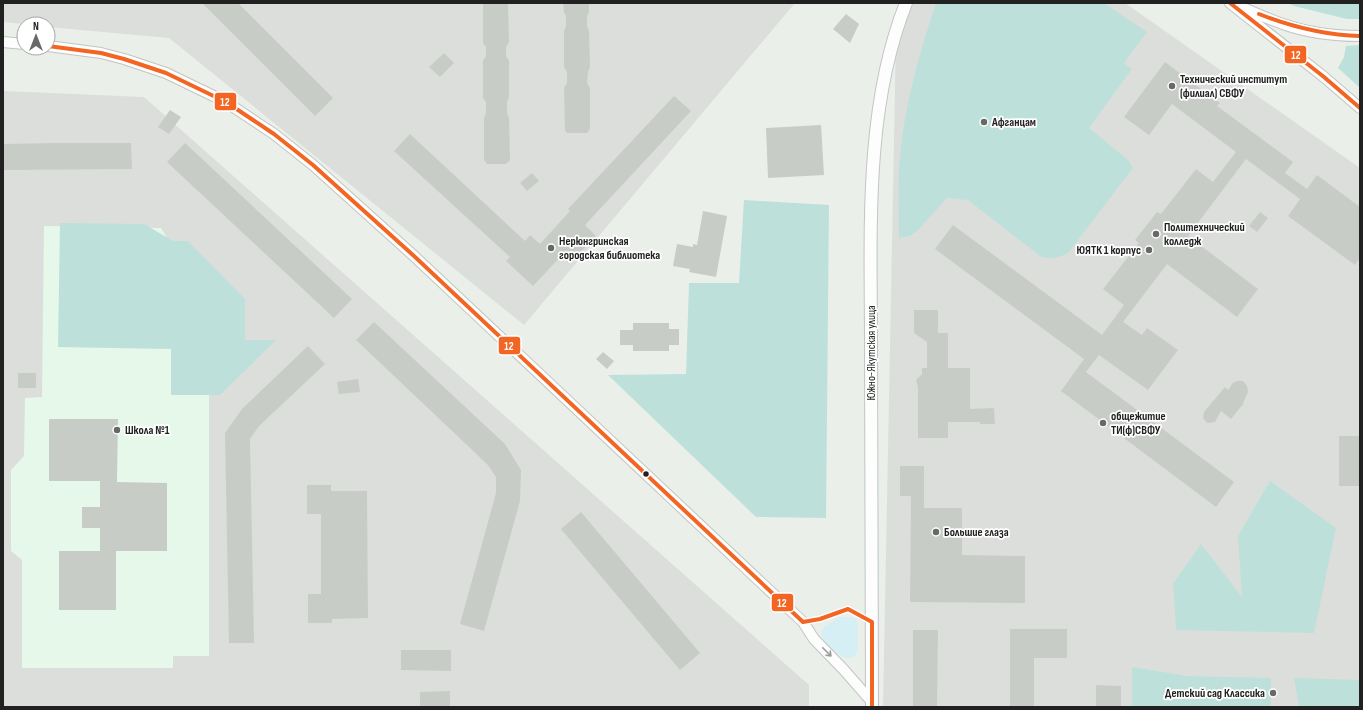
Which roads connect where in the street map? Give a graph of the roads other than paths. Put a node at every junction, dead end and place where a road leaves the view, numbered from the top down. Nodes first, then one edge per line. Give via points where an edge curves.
1 (906, 3) edge
2 (1230, 3) edge
3 (1233, 3) edge
4 (1360, 36) edge
5 (3, 42) edge
6 (16, 43) edge
7 (56, 47) edge
8 (1360, 108) edge
9 (872, 704) edge

1 - 9 street, Южно-Якутская улица via 898,23 881,93 874,155 871,249
2 - 8 street
3 - 4 street via 1282,24 1308,31
5 - 6 street
7 -> 9 street via 101,53 166,73 226,102 274,134 313,165 414,256 803,622 814,639

